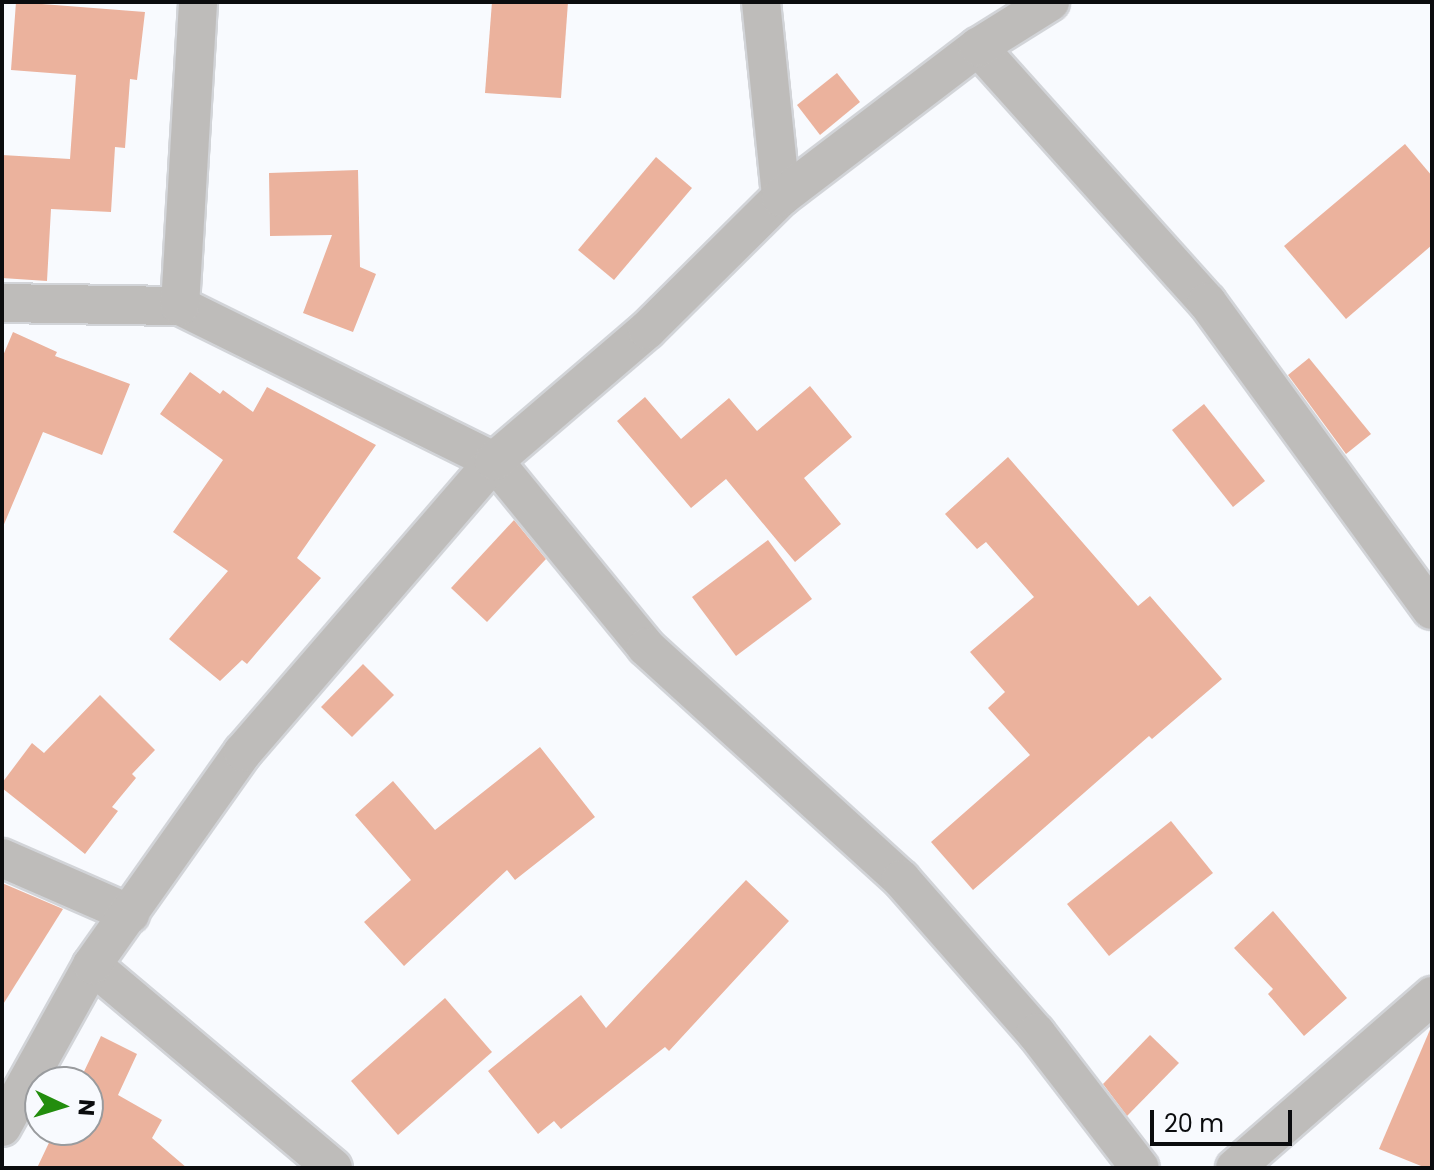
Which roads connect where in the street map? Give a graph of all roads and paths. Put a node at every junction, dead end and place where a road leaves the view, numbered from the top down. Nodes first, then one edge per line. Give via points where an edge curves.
1 (198, 2) edge
2 (761, 2) edge
3 (1050, 2) edge
4 (978, 47) junction
5 (781, 197) junction
6 (2, 303) edge
7 (180, 306) junction
8 (494, 461) junction
9 (1432, 610) edge
10 (2, 858) edge
11 (130, 914) junction
12 (92, 965) junction
13 (1432, 996) edge
14 (2, 1127) edge
15 (333, 1168) edge
16 (1140, 1168) edge
17 (1235, 1168) edge

1 - 7 street
2 - 5 street
3 - 4 street
4 - 5 street
4 - 9 street via 1207,302
5 - 8 street via 647,330
6 - 7 street
7 - 8 street
8 - 11 street via 243,752
8 - 16 street via 646,647 901,879 1036,1033
10 - 11 street
11 - 12 street
12 - 14 street
12 - 15 street
13 - 17 street

